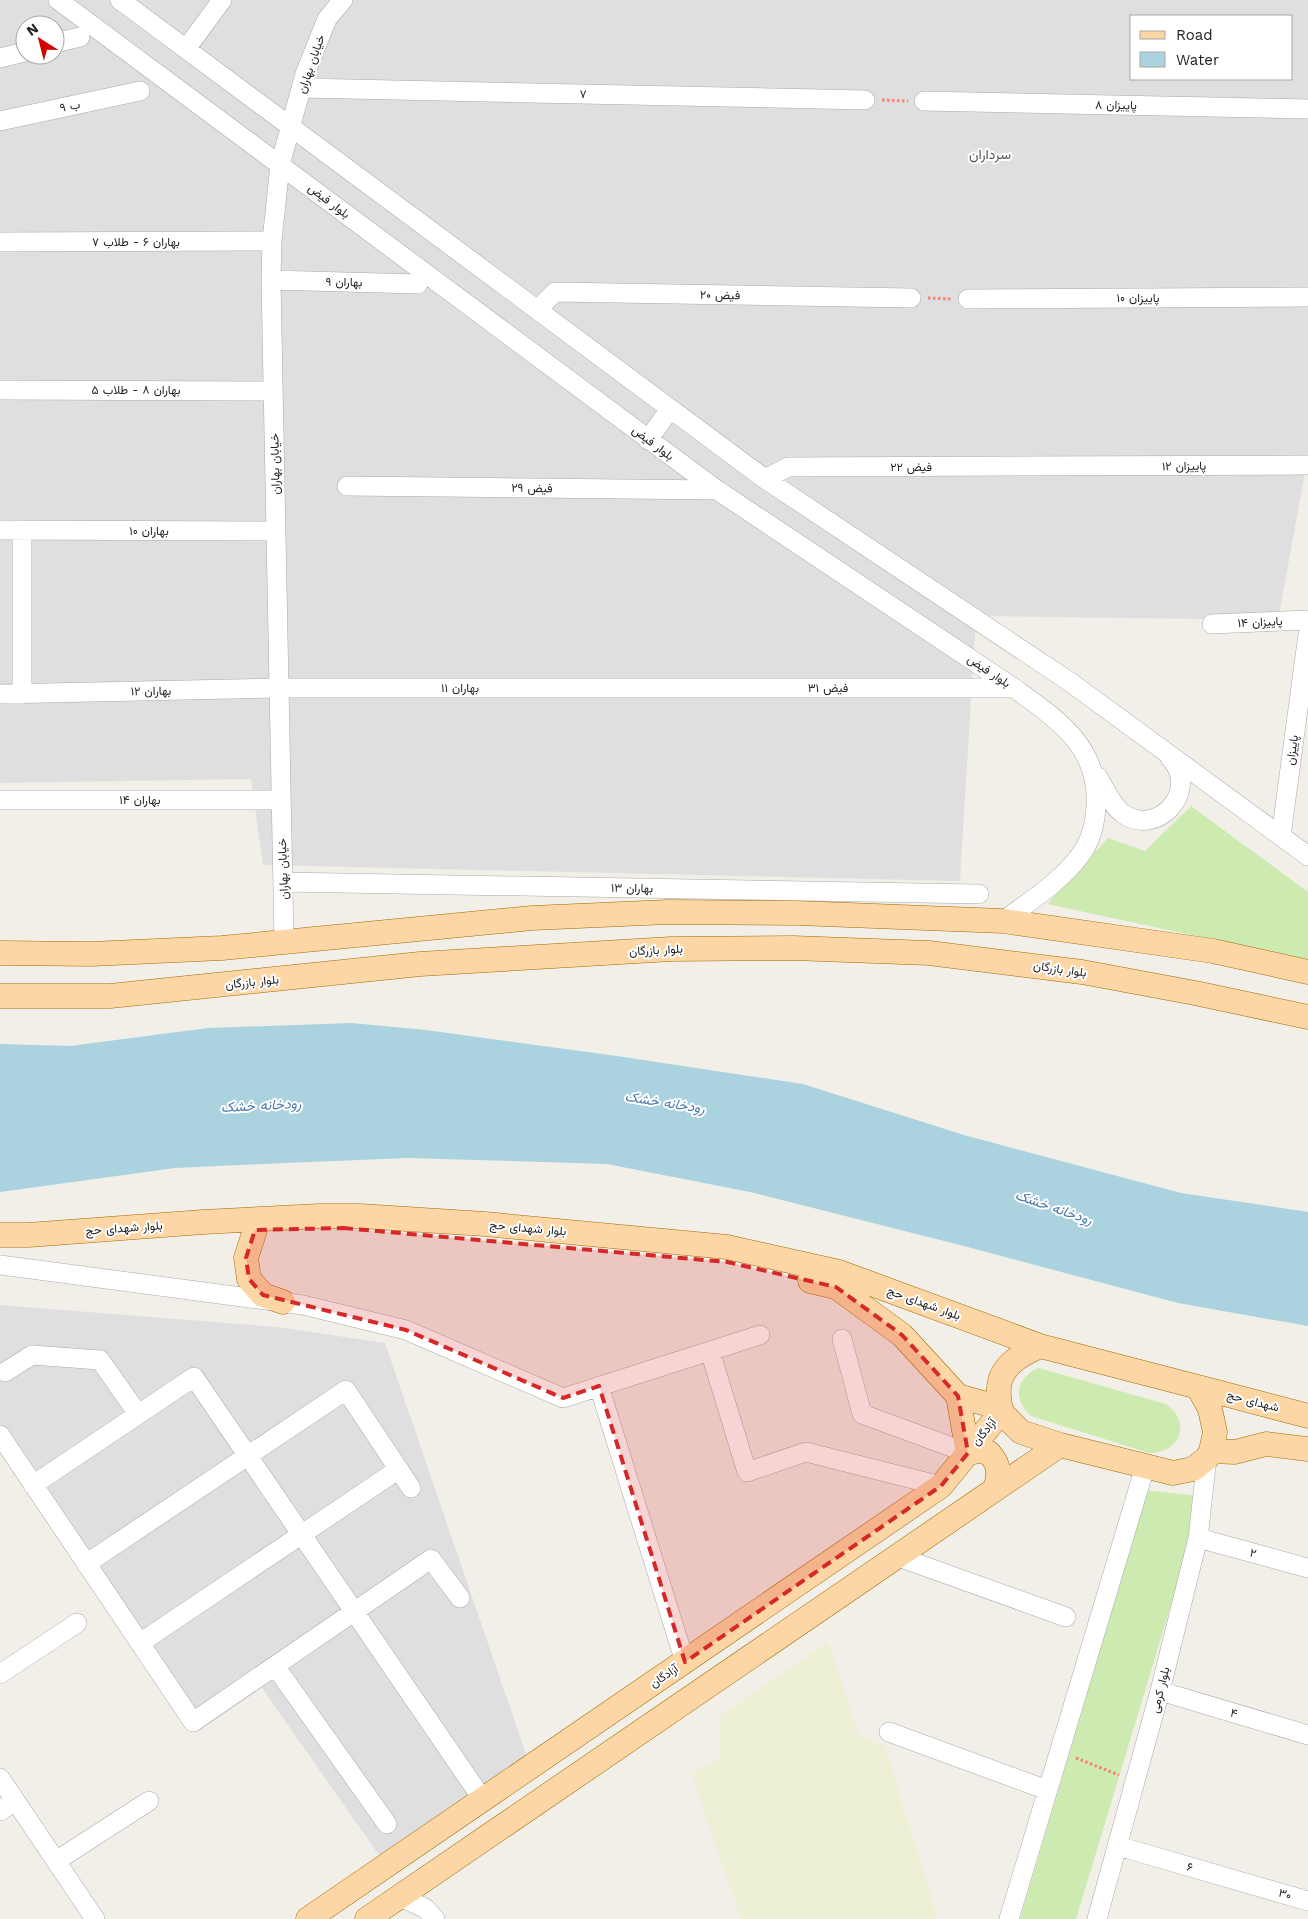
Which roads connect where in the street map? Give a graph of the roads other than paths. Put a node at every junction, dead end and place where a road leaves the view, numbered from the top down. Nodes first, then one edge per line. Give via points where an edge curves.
1 (58, 0) edge
2 (120, 0) edge
3 (222, 0) edge
4 (343, 0) edge
5 (80, 37) dead end
6 (65, 41) edge
7 (186, 49) junction
8 (15, 54) edge
9 (0, 58) edge
10 (302, 88) junction
11 (140, 91) dead end
12 (865, 100) road end
13 (924, 101) road end
14 (1308, 109) edge
15 (0, 121) edge
16 (291, 127) junction
17 (280, 165) junction
18 (0, 242) edge
19 (272, 242) junction
20 (271, 280) junction
21 (418, 284) dead end
22 (1308, 297) edge
23 (911, 298) road end
24 (968, 299) road end
25 (537, 310) junction
26 (0, 390) edge
27 (273, 390) junction
28 (670, 409) junction
29 (648, 440) junction
30 (1308, 465) edge
31 (1060, 467) joint
32 (764, 479) junction
33 (347, 486) dead end
34 (717, 490) junction
35 (0, 530) edge
36 (22, 531) junction
37 (276, 531) junction
38 (1308, 620) edge
39 (1212, 624) dead end
40 (1308, 634) edge
41 (279, 688) junction
42 (641, 688) joint
43 (1014, 688) junction
44 (0, 694) edge
45 (22, 694) junction
46 (1166, 753) junction
47 (1092, 768) junction
48 (0, 800) edge
49 (281, 800) junction
50 (1281, 836) junction
51 (1308, 856) edge
52 (284, 882) junction
53 (979, 894) dead end
54 (797, 913) junction
55 (1003, 921) junction
56 (284, 941) junction
57 (793, 948) junction
58 (0, 953) edge
59 (1308, 972) edge
60 (0, 996) edge
61 (1308, 1017) edge
62 (255, 1230) junction
63 (0, 1235) edge
64 (0, 1250) edge
65 (0, 1265) edge
66 (283, 1302) junction
67 (760, 1335) dead end
68 (842, 1339) dead end
69 (1040, 1346) junction
70 (710, 1351) junction
71 (5, 1372) dead end
72 (599, 1386) junction
73 (1198, 1387) junction
74 (958, 1396) junction
75 (1001, 1410) junction
76 (138, 1414) junction
77 (1308, 1416) edge
78 (0, 1435) edge
79 (1060, 1445) junction
80 (1308, 1449) edge
81 (968, 1453) junction
82 (1209, 1454) junction
83 (247, 1456) junction
84 (1145, 1466) junction
85 (399, 1469) junction
86 (33, 1484) junction
87 (941, 1486) junction
88 (411, 1488) dead end
89 (996, 1488) junction
90 (302, 1534) junction
91 (1198, 1538) junction
92 (896, 1556) junction
93 (86, 1564) junction
94 (1308, 1568) edge
95 (460, 1598) dead end
96 (354, 1612) junction
97 (1066, 1617) dead end
98 (76, 1623) dead end
99 (140, 1643) junction
100 (685, 1662) junction
101 (276, 1666) junction
102 (0, 1674) edge
103 (1160, 1692) junction
104 (889, 1732) dead end
105 (1308, 1735) edge
106 (0, 1778) edge
107 (1047, 1790) junction
108 (483, 1800) junction
109 (149, 1801) dead end
110 (8, 1806) edge
111 (387, 1824) dead end
112 (1118, 1846) junction
113 (56, 1861) junction
114 (1262, 1888) joint
115 (400, 1896) junction
116 (1308, 1901) edge
117 (95, 1919) edge
118 (308, 1919) edge
119 (367, 1919) edge
120 (435, 1919) edge
121 (1009, 1919) edge
122 (1097, 1919) edge

1 - 17 street, بلوار فیض
2 - 7 street
3 - 7 street
4 - 10 street, خیابان بهاران via 327,19
5 - 6 street
7 - 16 street
8 - 9 street
10 - 12 street, ۷
10 - 16 street, خیابان بهاران
11 - 15 street, ۹ ب
13 - 14 street, پاییزان ۸
16 - 17 street, خیابان بهاران
16 - 25 street
17 - 19 street, خیابان بهاران
17 - 29 street, بلوار فیض
18 - 19 street, بهاران ۶ - طلاب ۷
19 - 20 street, خیابان بهاران
20 - 21 street, بهاران ۹
20 - 27 street, خیابان بهاران
22 - 24 street, پاییزان ۱۰
23 - 25 street, فیض ۲۰ via 555,292
25 - 28 street
26 - 27 street, بهاران ۸ - طلاب ۵
27 - 37 street, خیابان بهاران
28 - 29 street
28 - 32 street
29 - 34 street, بلوار فیض
30 - 31 street, پاییزان ۱۲
31 - 32 street, فیض ۲۲ via 788,467
32 - 46 street via 1070,682
33 - 34 street, فیض ۲۹
34 - 43 street, بلوار فیض
35 - 36 street, بهاران ۱۰
36 - 37 street, بهاران ۱۰
36 - 45 street
37 - 41 street, خیابان بهاران
38 - 39 street, پاییزان ۱۴
40 - 50 street, پاییزان
41 - 42 street, بهاران ۱۱
41 - 45 street, بهاران ۱۲
41 - 49 street, خیابان بهاران
42 - 43 street, فیض ۳۱
43 - 47 street, بلوار فیض via 1046,711 1077,740
44 - 45 street, بهاران ۱۲
46 - 47 street via 1178,770 1180,791 1164,814 1150,820 1122,813 1112,803
46 - 50 street
47 - 55 street, بلوار فیض via 1097,796 1095,825 1082,853 1057,881
48 - 49 street, بهاران ۱۴
49 - 52 street, خیابان بهاران
50 - 51 street
52 - 53 street, بهاران ۱۳
52 - 56 street, خیابان بهاران
54 - 55 main road
54 - 56 main road via 668,912 532,918
54 - 57 main road
55 - 59 main road via 1213,951
56 - 58 main road via 222,948 91,954
57 - 60 main road, بلوار بازرگان via 671,949 420,964 110,996
57 - 61 main road, بلوار بازرگان via 929,953 1082,972
62 - 64 main road, بلوار شهدای حج via 23,1251
62 - 66 main road via 246,1258 250,1279 263,1295
62 - 74 main road, بلوار شهدای حج via 343,1228 478,1237 726,1262 836,1287 902,1335
63 - 69 main road, بلوار شهدای حج via 360,1216 485,1224 727,1247 839,1272
65 - 66 street
66 - 72 street via 406,1330 563,1398
67 - 70 street
68 - 81 street via 862,1414
69 - 73 main road, بلوار شهدای حج
69 - 75 main road via 1020,1354 1006,1368 999,1386
70 - 72 street
70 - 87 street via 747,1472 806,1452
71 - 76 street via 32,1355 100,1360
72 - 100 street
73 - 77 main road, شهدای حج
73 - 82 main road via 1210,1408 1215,1432
74 - 75 main road
74 - 81 main road
75 - 79 main road via 1021,1432
75 - 81 main road, آزادگان
76 - 83 street via 194,1377
76 - 86 street
78 - 86 street
79 - 84 main road
79 - 89 main road
80 - 82 main road via 1266,1444 1235,1452
81 - 87 main road, آزادگان
81 - 89 main road via 989,1453 997,1462
82 - 84 main road via 1193,1469 1173,1473
82 - 91 street, بلوار کرمی
83 - 85 street via 346,1390
83 - 90 street
83 - 93 street
84 - 107 street
85 - 88 street
85 - 90 street
86 - 93 street
87 - 100 main road, آزادگان
89 - 92 main road
90 - 96 street
90 - 99 street
91 - 94 street, ۲
91 - 103 street, بلوار کرمی
92 - 97 street
92 - 115 main road
93 - 99 street
95 - 96 street via 431,1559
96 - 101 street
96 - 108 street
98 - 102 street
99 - 101 street via 193,1722
100 - 108 main road, آزادگان
101 - 111 street
103 - 105 street, ۴
103 - 112 street, بلوار کرمی
104 - 107 street
106 - 110 street
107 - 121 street
108 - 118 main road, آزادگان
109 - 113 street
110 - 113 street
112 - 114 street, ۶
112 - 122 street, بلوار کرمی
113 - 117 street
114 - 116 street, ۳۰
115 - 119 main road
115 - 120 street via 425,1908

